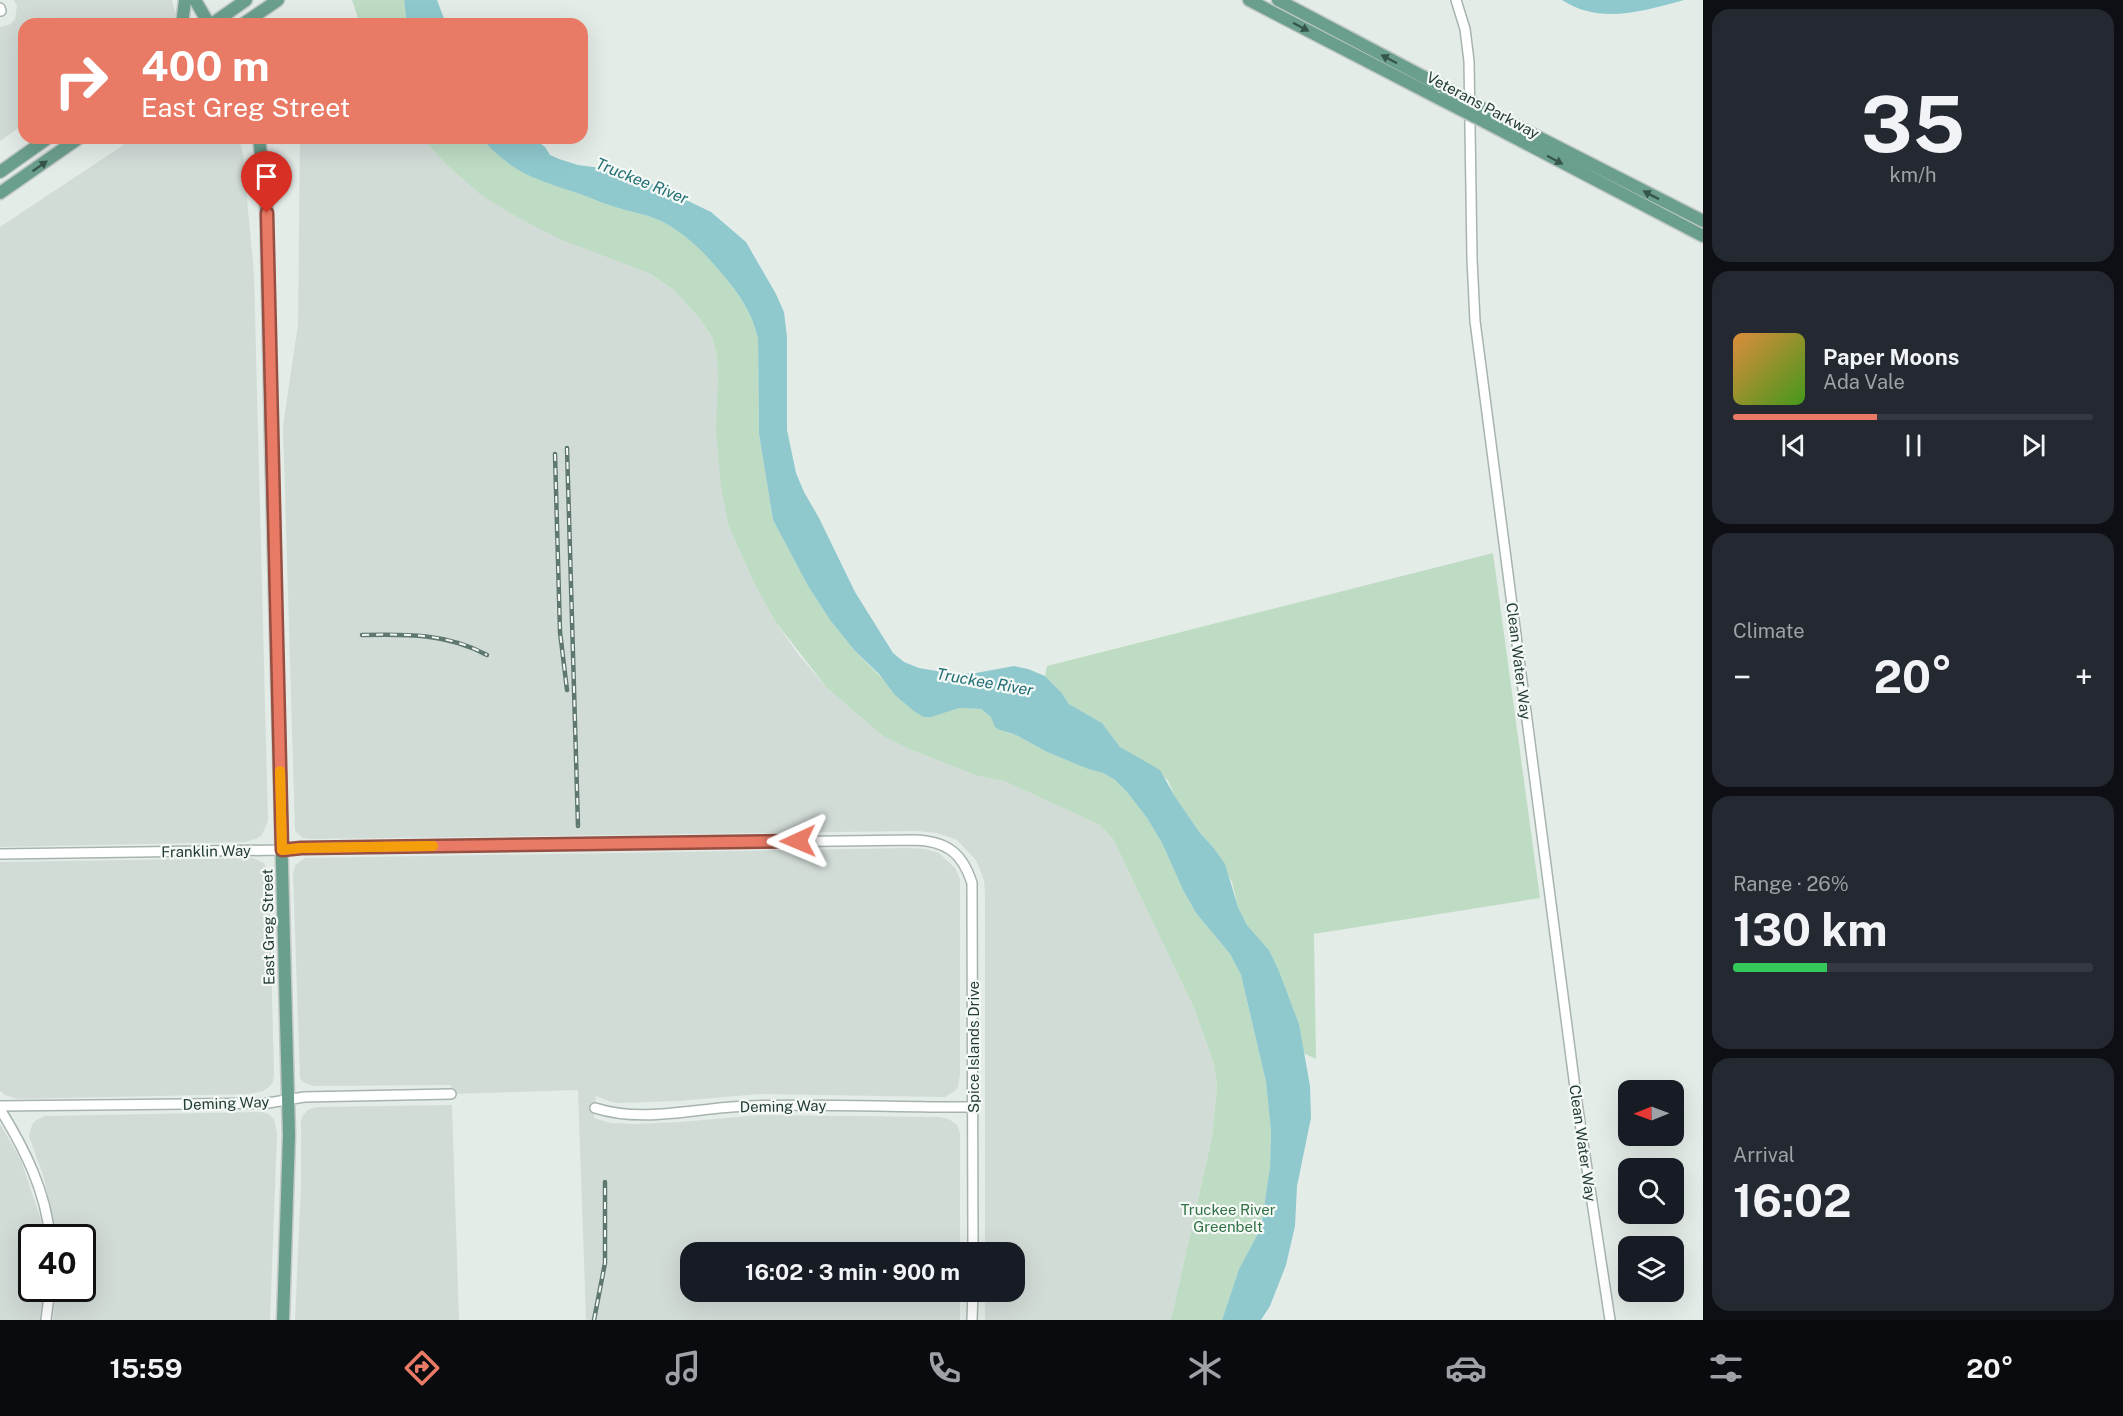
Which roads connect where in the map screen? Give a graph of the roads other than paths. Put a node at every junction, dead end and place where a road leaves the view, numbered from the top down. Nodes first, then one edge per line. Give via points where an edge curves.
1 (185, 0) edge
2 (195, 0) edge
3 (246, 0) edge
4 (1250, 0) edge
5 (1278, 0) edge
6 (1457, 2) edge
7 (273, 4) edge
8 (183, 18) edge
9 (206, 18) edge
10 (219, 18) edge
11 (252, 18) edge
12 (266, 18) edge
13 (1487, 117) junction
14 (40, 144) edge
15 (70, 144) edge
16 (260, 144) edge
17 (0, 172) edge
18 (0, 193) edge
19 (1703, 221) edge
20 (1703, 236) edge
21 (950, 848) joint
22 (282, 850) junction
23 (0, 854) edge
24 (451, 1094) dead end
25 (288, 1100) junction
26 (973, 1107) junction
27 (0, 1108) edge
28 (595, 1108) dead end
29 (48, 1224) edge
30 (973, 1242) edge
31 (48, 1302) edge
32 (972, 1302) edge
33 (46, 1320) edge
34 (283, 1320) edge
35 (972, 1320) edge
36 (1610, 1320) edge

1 - 8 main road
2 - 9 main road
3 - 10 main road
4 -> 13 main road, Veterans Parkway, bridge via 1440,99
13 -> 5 main road, Veterans Parkway, bridge via 1441,86
6 - 36 street, Clean Water Way via 1469,61 1475,321 1577,1102
7 - 11 main road
7 - 12 main road
19 -> 13 main road, Veterans Parkway
13 -> 20 main road, Veterans Parkway
14 - 17 main road
18 -> 15 main road
16 - 22 main road, East Greg Street via 266,197
21 - 22 street, Franklin Way via 914,840
21 - 26 street, Spice Islands Drive via 963,862 972,883
22 - 23 street, Franklin Way
22 - 25 main road, East Greg Street
24 - 25 street, Deming Way
25 - 27 street, Deming Way
25 - 34 main road, East Greg Street
26 - 28 street, Deming Way via 751,1106 640,1114
26 - 30 street, Spice Islands Drive
27 - 29 street via 31,1165
31 - 33 street
32 - 35 street

